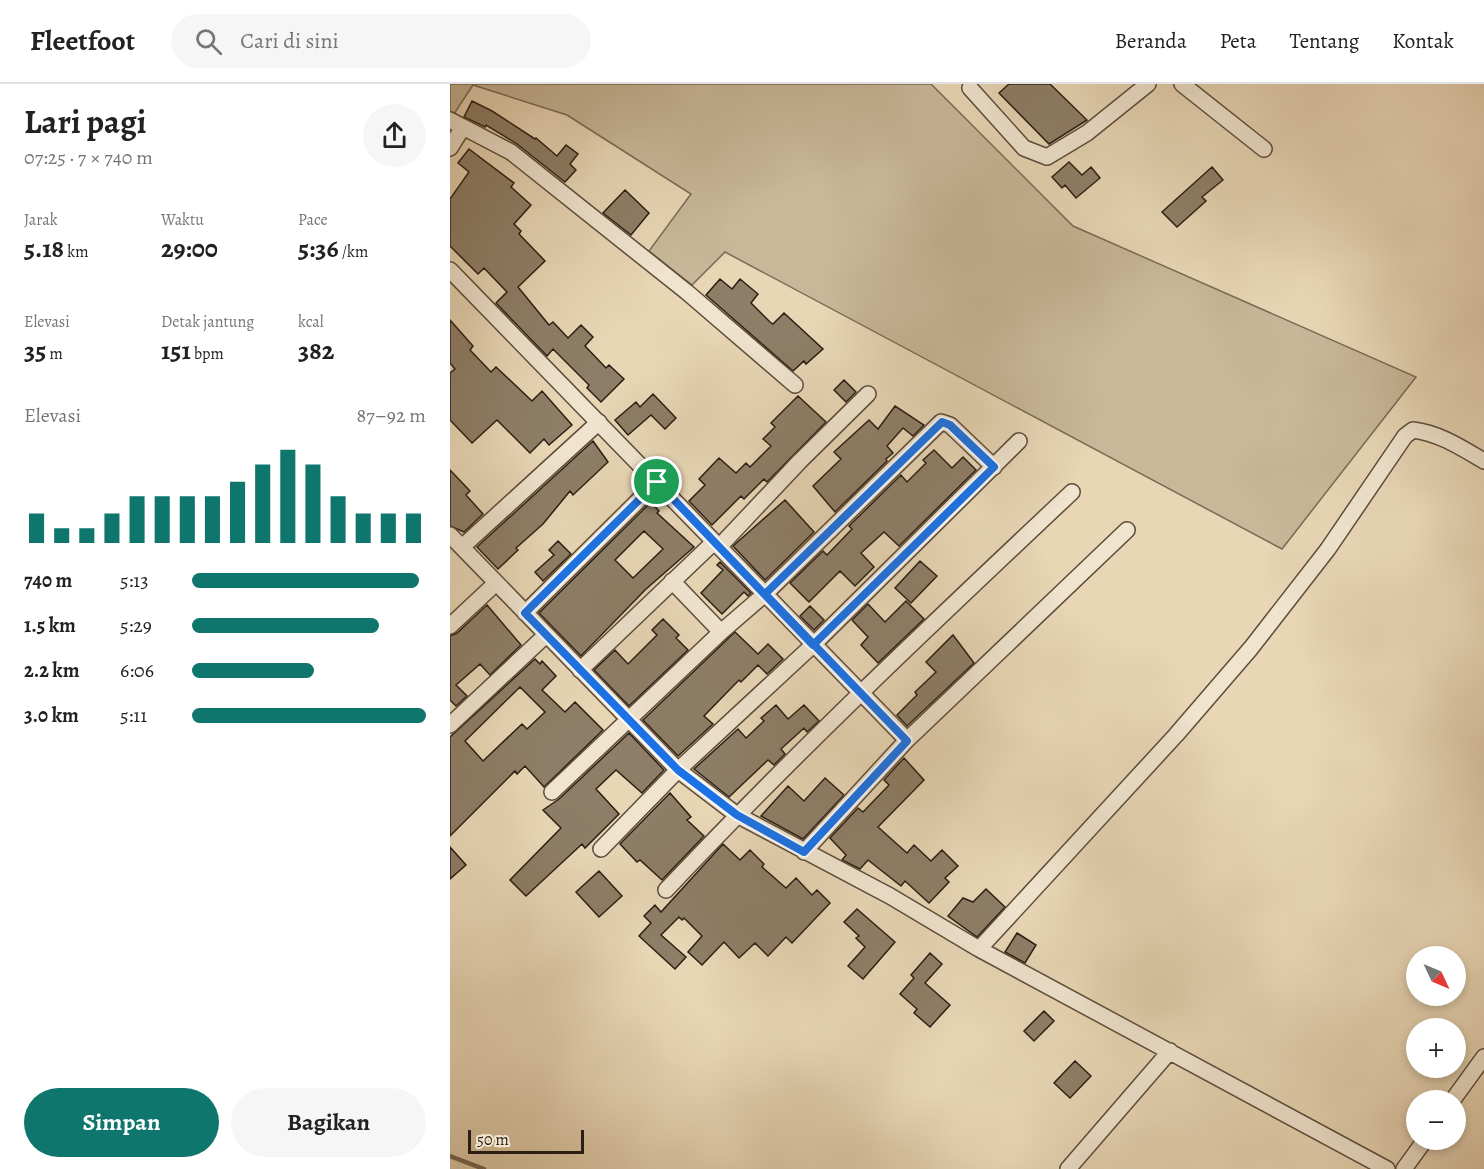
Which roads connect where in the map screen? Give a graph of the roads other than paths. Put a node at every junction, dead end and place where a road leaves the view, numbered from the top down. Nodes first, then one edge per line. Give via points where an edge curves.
1 (1148, 84) edge
2 (1182, 84) edge
3 (969, 85) edge
4 (457, 124) edge
5 (450, 148) edge
6 (1264, 149) dead end
7 (450, 270) edge
8 (795, 385) dead end
9 (868, 394) dead end
10 (599, 422) junction
11 (1019, 441) dead end
12 (1484, 461) edge
13 (994, 467) junction
14 (657, 482) junction
15 (1072, 492) dead end
16 (1127, 530) dead end
17 (450, 535) edge
18 (717, 545) junction
19 (462, 547) junction
20 (672, 581) junction
21 (496, 583) junction
22 (765, 594) junction
23 (525, 613) junction
24 (450, 626) edge
25 (721, 632) junction
26 (546, 635) junction
27 (813, 645) junction
28 (580, 670) junction
29 (862, 694) junction
30 (630, 719) junction
31 (450, 724) edge
32 (907, 741) junction
33 (678, 770) junction
34 (552, 792) dead end
35 (737, 815) junction
36 (602, 849) dead end
37 (804, 852) junction
38 (666, 890) dead end
39 (979, 949) junction
40 (1170, 1051) junction
41 (1484, 1058) edge
42 (1460, 1090) edge
43 (1418, 1150) edge
44 (1068, 1169) edge
45 (1387, 1169) edge
46 (1404, 1169) edge

1 - 3 street via 1087,134 1047,157 1024,148
2 - 6 street
4 - 5 street
4 - 8 street via 511,152 688,293
7 - 10 street
9 - 18 street
10 - 14 street
10 - 19 street
11 - 13 street
12 - 39 street via 1450,441 1421,431 1413,430 1405,436 1328,549 1251,648
13 - 22 street via 942,422
13 - 27 street
14 - 18 street
14 - 23 street
15 - 29 street via 896,657
16 - 32 street
17 - 19 street
18 - 20 street
18 - 22 street
19 - 21 street
20 - 25 street
20 - 28 street
21 - 23 street
21 - 24 street
22 - 25 street
22 - 27 street
23 - 26 street
25 - 30 street
26 - 28 street
26 - 31 street
27 - 29 street
27 - 33 street
28 - 30 street
29 - 32 street
29 - 35 street
30 - 33 street
30 - 34 street
32 - 37 street
33 - 35 street
33 - 36 street
35 - 37 street
35 - 38 street
37 - 39 street via 899,901
39 - 40 street
40 - 44 street
40 - 45 street
41 - 42 street
43 - 46 street

